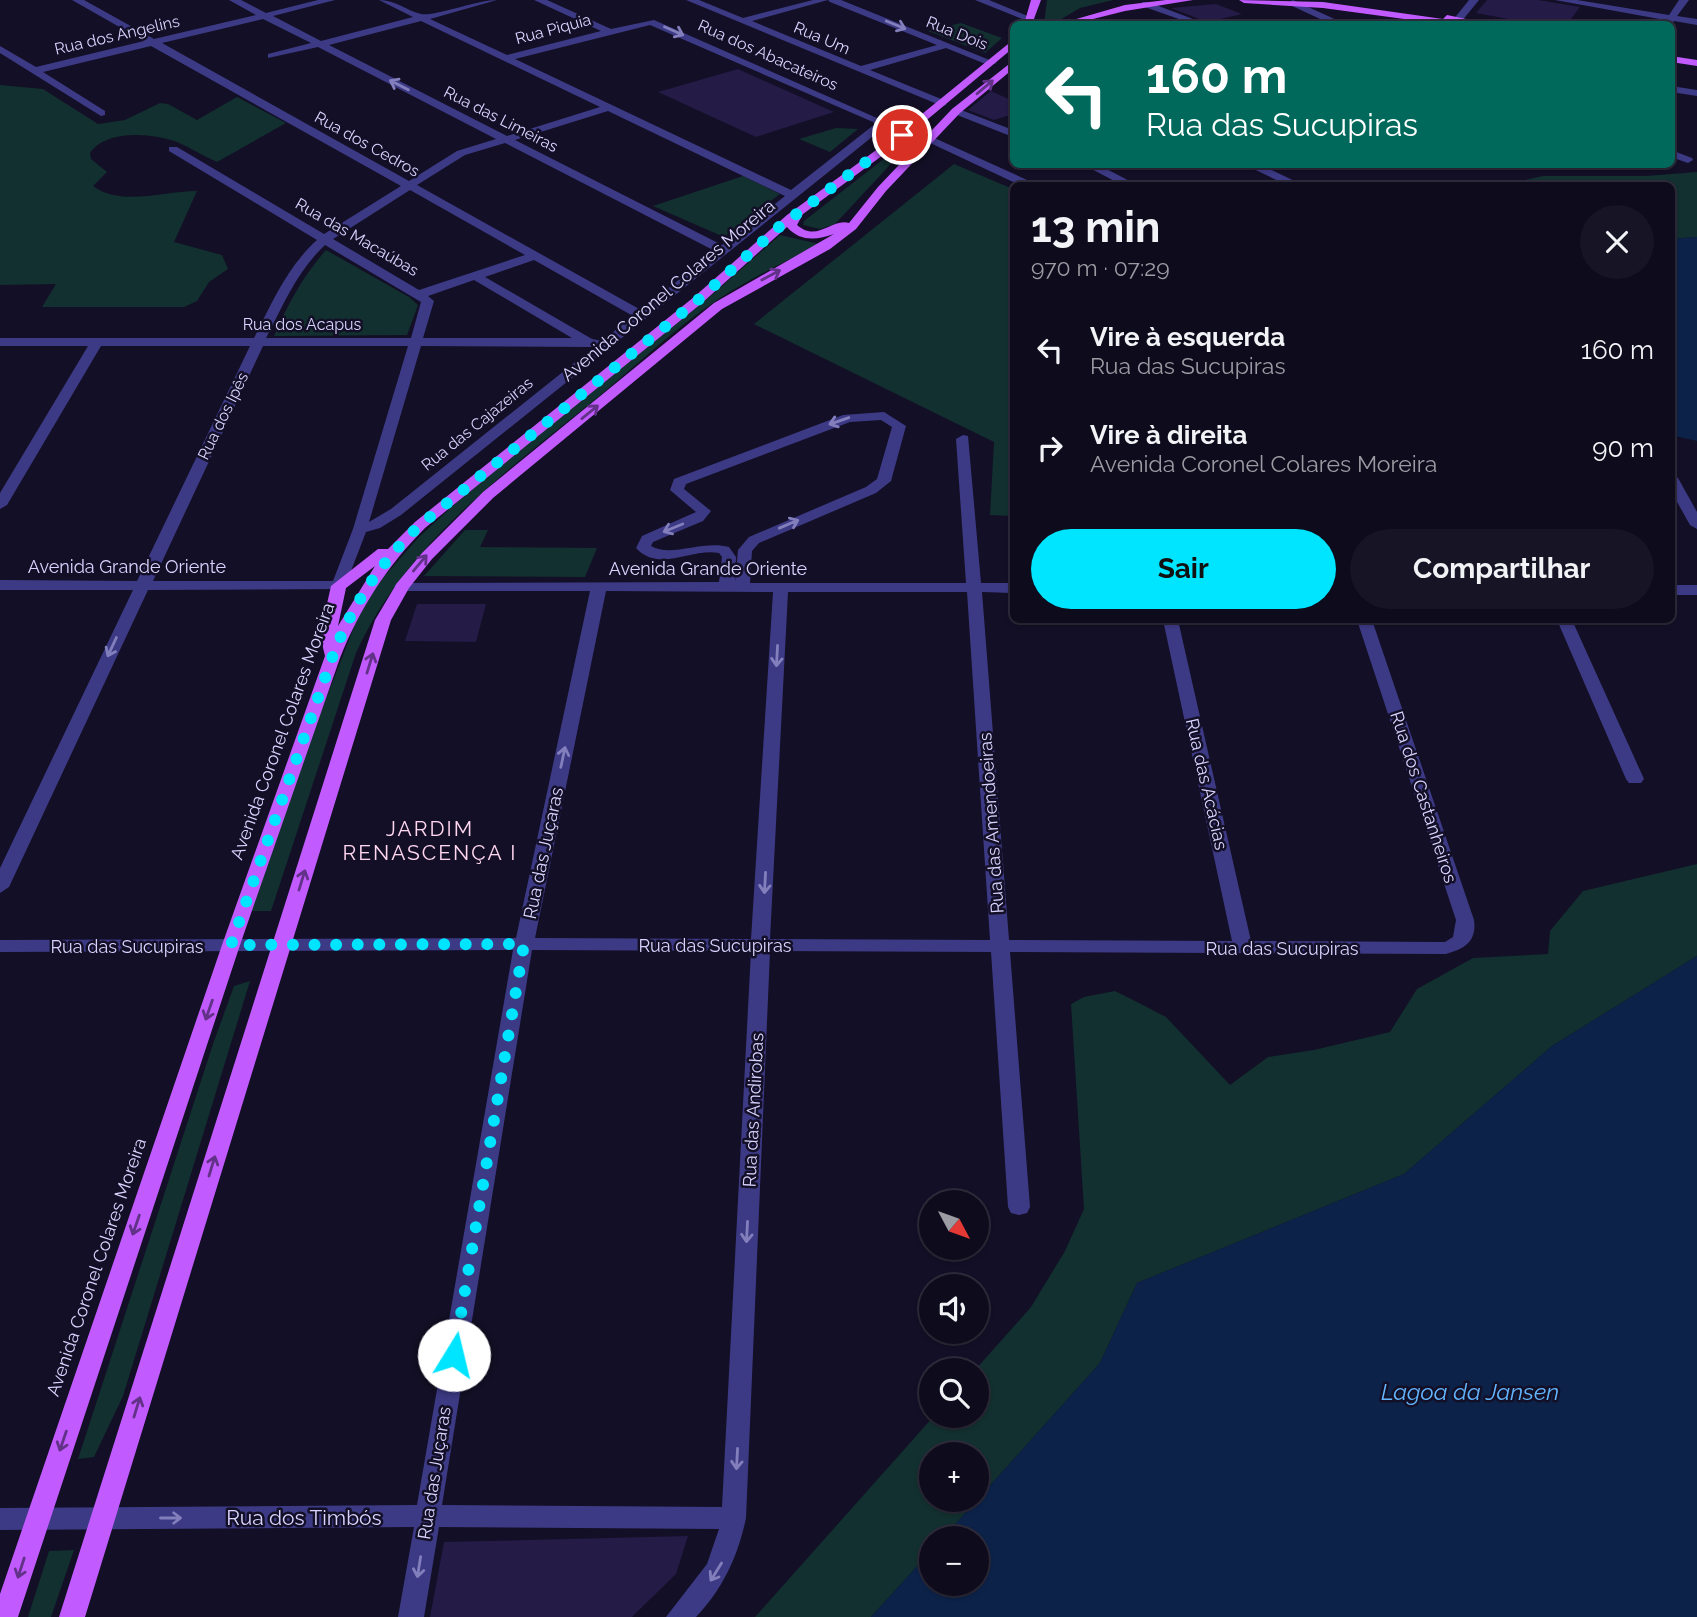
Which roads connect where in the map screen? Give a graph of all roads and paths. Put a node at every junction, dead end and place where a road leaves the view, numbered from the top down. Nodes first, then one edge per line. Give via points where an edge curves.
1 (77, 0) edge
2 (234, 0) edge
3 (330, 0) edge
4 (384, 0) edge
5 (492, 0) edge
6 (539, 0) edge
7 (691, 0) edge
8 (824, 0) edge
9 (833, 0) edge
10 (980, 0) edge
11 (1131, 0) edge
12 (1188, 0) edge
13 (1244, 0) edge
14 (1312, 0) edge
15 (1474, 0) edge
16 (1560, 0) edge
17 (1684, 0) edge
18 (1032, 1) edge
19 (1293, 3) junction
20 (1145, 4) junction
21 (1006, 10) junction
22 (265, 16) junction
23 (422, 18) junction
24 (742, 21) junction
25 (1027, 21) edge
26 (1029, 21) edge
27 (1070, 21) edge
28 (1075, 21) edge
29 (1193, 21) edge
30 (1328, 21) edge
31 (1449, 21) edge
32 (1451, 21) edge
33 (1459, 21) edge
34 (1669, 21) edge
35 (1675, 21) edge
36 (1697, 22) edge
37 (608, 30) junction
38 (153, 42) junction
39 (319, 44) junction
40 (947, 46) junction
41 (1010, 46) edge
42 (0, 49) edge
43 (272, 56) dead end
44 (506, 58) junction
45 (1675, 58) edge
46 (1697, 61) edge
47 (992, 63) junction
48 (859, 70) junction
49 (1010, 70) edge
50 (33, 71) junction
51 (1675, 90) edge
52 (1697, 93) edge
53 (942, 103) junction
54 (608, 108) junction
55 (956, 111) junction
56 (101, 113) dead end
57 (916, 124) junction
58 (880, 125) junction
59 (1010, 133) edge
60 (902, 135) junction
61 (503, 138) junction
62 (930, 139) junction
63 (173, 149) dead end
64 (1675, 155) edge
65 (1688, 160) dead end
66 (1096, 168) edge
67 (1257, 168) edge
68 (1023, 182) edge
69 (1125, 182) edge
70 (1291, 182) edge
71 (408, 186) junction
72 (882, 189) junction
73 (792, 195) junction
74 (798, 212) junction
75 (325, 239) junction
76 (722, 250) junction
77 (534, 256) junction
78 (475, 276) junction
79 (420, 294) junction
80 (640, 315) junction
81 (0, 342) edge
82 (97, 342) junction
83 (258, 342) junction
84 (417, 342) junction
85 (588, 342) junction
86 (603, 345) junction
87 (963, 439) dead end
88 (1675, 485) edge
89 (0, 505) edge
90 (420, 525) junction
91 (1697, 525) edge
92 (360, 529) junction
93 (0, 584) edge
94 (141, 585) junction
95 (338, 586) junction
96 (402, 586) junction
97 (598, 587) junction
98 (734, 587) junction
99 (781, 587) junction
100 (974, 588) junction
101 (1010, 588) edge
102 (1675, 590) edge
103 (1697, 590) edge
104 (1171, 623) edge
105 (1366, 623) edge
106 (1565, 623) edge
107 (332, 658) junction
108 (1635, 779) dead end
109 (0, 887) edge
110 (524, 944) junction
111 (231, 945) junction
112 (281, 945) junction
113 (762, 945) junction
114 (0, 946) edge
115 (1000, 947) junction
116 (1244, 948) junction
117 (1429, 949) joint
118 (1019, 1207) dead end
119 (427, 1516) junction
120 (103, 1518) junction
121 (734, 1518) junction
122 (0, 1519) edge
123 (37, 1519) junction
124 (5, 1617) edge
125 (72, 1617) edge
126 (411, 1617) edge
127 (680, 1617) edge

1 - 38 street, Rua dos Cedros
2 - 22 street, Rua das Limeiras
3 - 22 street, Rua dos Angelins
4 - 23 street
5 - 23 street
6 - 37 street
7 - 24 street, Rua Um
8 - 24 street
9 -> 40 street, Rua Dois
10 - 21 street
11 - 27 main road
12 - 20 main road
13 - 19 main road
14 - 32 main road
15 - 33 street
16 - 34 street
17 - 34 street
18 - 21 street
18 - 26 main road
19 - 30 street
19 - 31 main road
20 - 28 main road
20 - 29 street
21 - 25 street
22 - 38 street, Rua dos Angelins
22 - 39 street, Rua das Limeiras
23 - 39 street
23 - 44 street
24 - 48 street, Rua Um
35 - 36 street
37 - 44 street, Rua Piquia
37 -> 58 street, Rua dos Abacateiros via 655,23
38 - 50 street, Rua dos Angelins
38 - 71 street, Rua dos Cedros
39 - 43 street
61 -> 39 street, Rua das Limeiras
40 - 47 street, Rua Dois
40 - 48 street
41 - 47 main road, Avenida Coronel Colares Moreira
42 - 50 street
44 - 54 street
45 - 46 main road
47 - 53 main road, Avenida Coronel Colares Moreira
48 - 53 street, Rua Um
55 -> 49 main road
50 - 56 street
51 - 52 street
53 - 57 main road, Avenida Coronel Colares Moreira
54 - 61 street, Rua dos Ipês
54 - 73 street
55 - 59 street
55 - 62 main road
57 - 58 street
57 - 60 main road, Avenida Coronel Colares Moreira
58 - 60 street, Rua dos Abacateiros
58 - 73 street, Rua das Cajazeiras
60 - 74 main road, Avenida Coronel Colares Moreira
61 - 71 street, Rua dos Ipês via 461,153
61 - 76 street, Rua das Limeiras
62 - 68 street
62 - 72 main road
63 - 75 street, Rua das Macaúbas
64 - 65 street
66 - 69 street
67 - 70 street
71 - 75 street, Rua dos Ipês
71 - 77 street, Rua dos Cedros
72 - 74 main road via 844,225 828,233 793,229
96 -> 72 main road via 488,495 718,306 844,234
73 - 76 street, Rua das Cajazeiras
74 - 90 main road, Avenida Coronel Colares Moreira via 698,300
75 - 79 street, Rua das Macaúbas
75 - 83 street, Rua dos Ipês via 293,274
76 - 80 street, Rua das Cajazeiras
77 - 78 street, Rua das Macaúbas
77 - 80 street, Rua dos Cedros
78 - 79 street, Rua das Macaúbas
78 - 85 street
79 - 84 street via 429,307
80 - 86 street, Rua das Cajazeiras
81 - 82 street, Rua dos Acapus
82 - 83 street, Rua dos Acapus
82 - 89 street
83 - 84 street, Rua dos Acapus
83 - 94 street, Rua dos Ipês
84 - 85 street, Rua dos Acapus
84 - 92 street
85 - 86 street, Rua dos Acapus
86 - 92 street, Rua das Cajazeiras via 396,512
87 - 100 street, Rua das Amendoeiras
88 - 91 street
90 - 95 main road
90 - 107 main road, Avenida Coronel Colares Moreira via 369,580
92 - 95 street
93 - 94 street, Avenida Grande Oriente
94 - 95 street, Avenida Grande Oriente
94 -> 109 street, Rua dos Ipês
95 - 107 main road via 328,635
96 - 97 street, Avenida Grande Oriente
112 -> 96 main road via 383,620
97 - 98 street, Avenida Grande Oriente
110 -> 97 street, Rua das Juçaras
98 -> 98 street via 745,550 754,540 884,481 897,423 884,416 848,418 679,482 677,490 705,511 647,539 643,548 667,556 702,547 724,550
98 - 99 street, Avenida Grande Oriente
99 - 100 street, Avenida Grande Oriente
99 -> 113 street, Rua das Andirobas
100 - 101 street, Avenida Grande Oriente
100 - 115 street, Rua das Amendoeiras
102 - 103 street
104 - 116 street, Rua das Acácias
105 - 117 street, Rua dos Castanheiros via 1467,930 1460,943
106 - 108 street
107 - 111 main road, Avenida Coronel Colares Moreira
110 - 112 street, Rua das Sucupiras
110 - 113 street, Rua das Sucupiras
110 - 119 street, Rua das Juçaras
111 - 112 street, Rua das Sucupiras
111 - 114 street, Rua das Sucupiras
111 -> 123 main road, Avenida Coronel Colares Moreira
120 -> 112 main road
113 - 115 street, Rua das Sucupiras
113 -> 121 street, Rua das Andirobas
115 - 116 street, Rua das Sucupiras
115 - 118 street, Rua das Amendoeiras
116 - 117 street, Rua das Sucupiras
120 -> 119 street, Rua dos Timbós
119 - 121 street, Rua dos Timbós
119 -> 126 street, Rua das Juçaras
120 - 123 street, Rua dos Timbós
120 - 125 main road
121 -> 127 street, Rua das Andirobas via 723,1562
122 - 123 street, Rua dos Timbós
123 -> 124 main road, Avenida Coronel Colares Moreira

